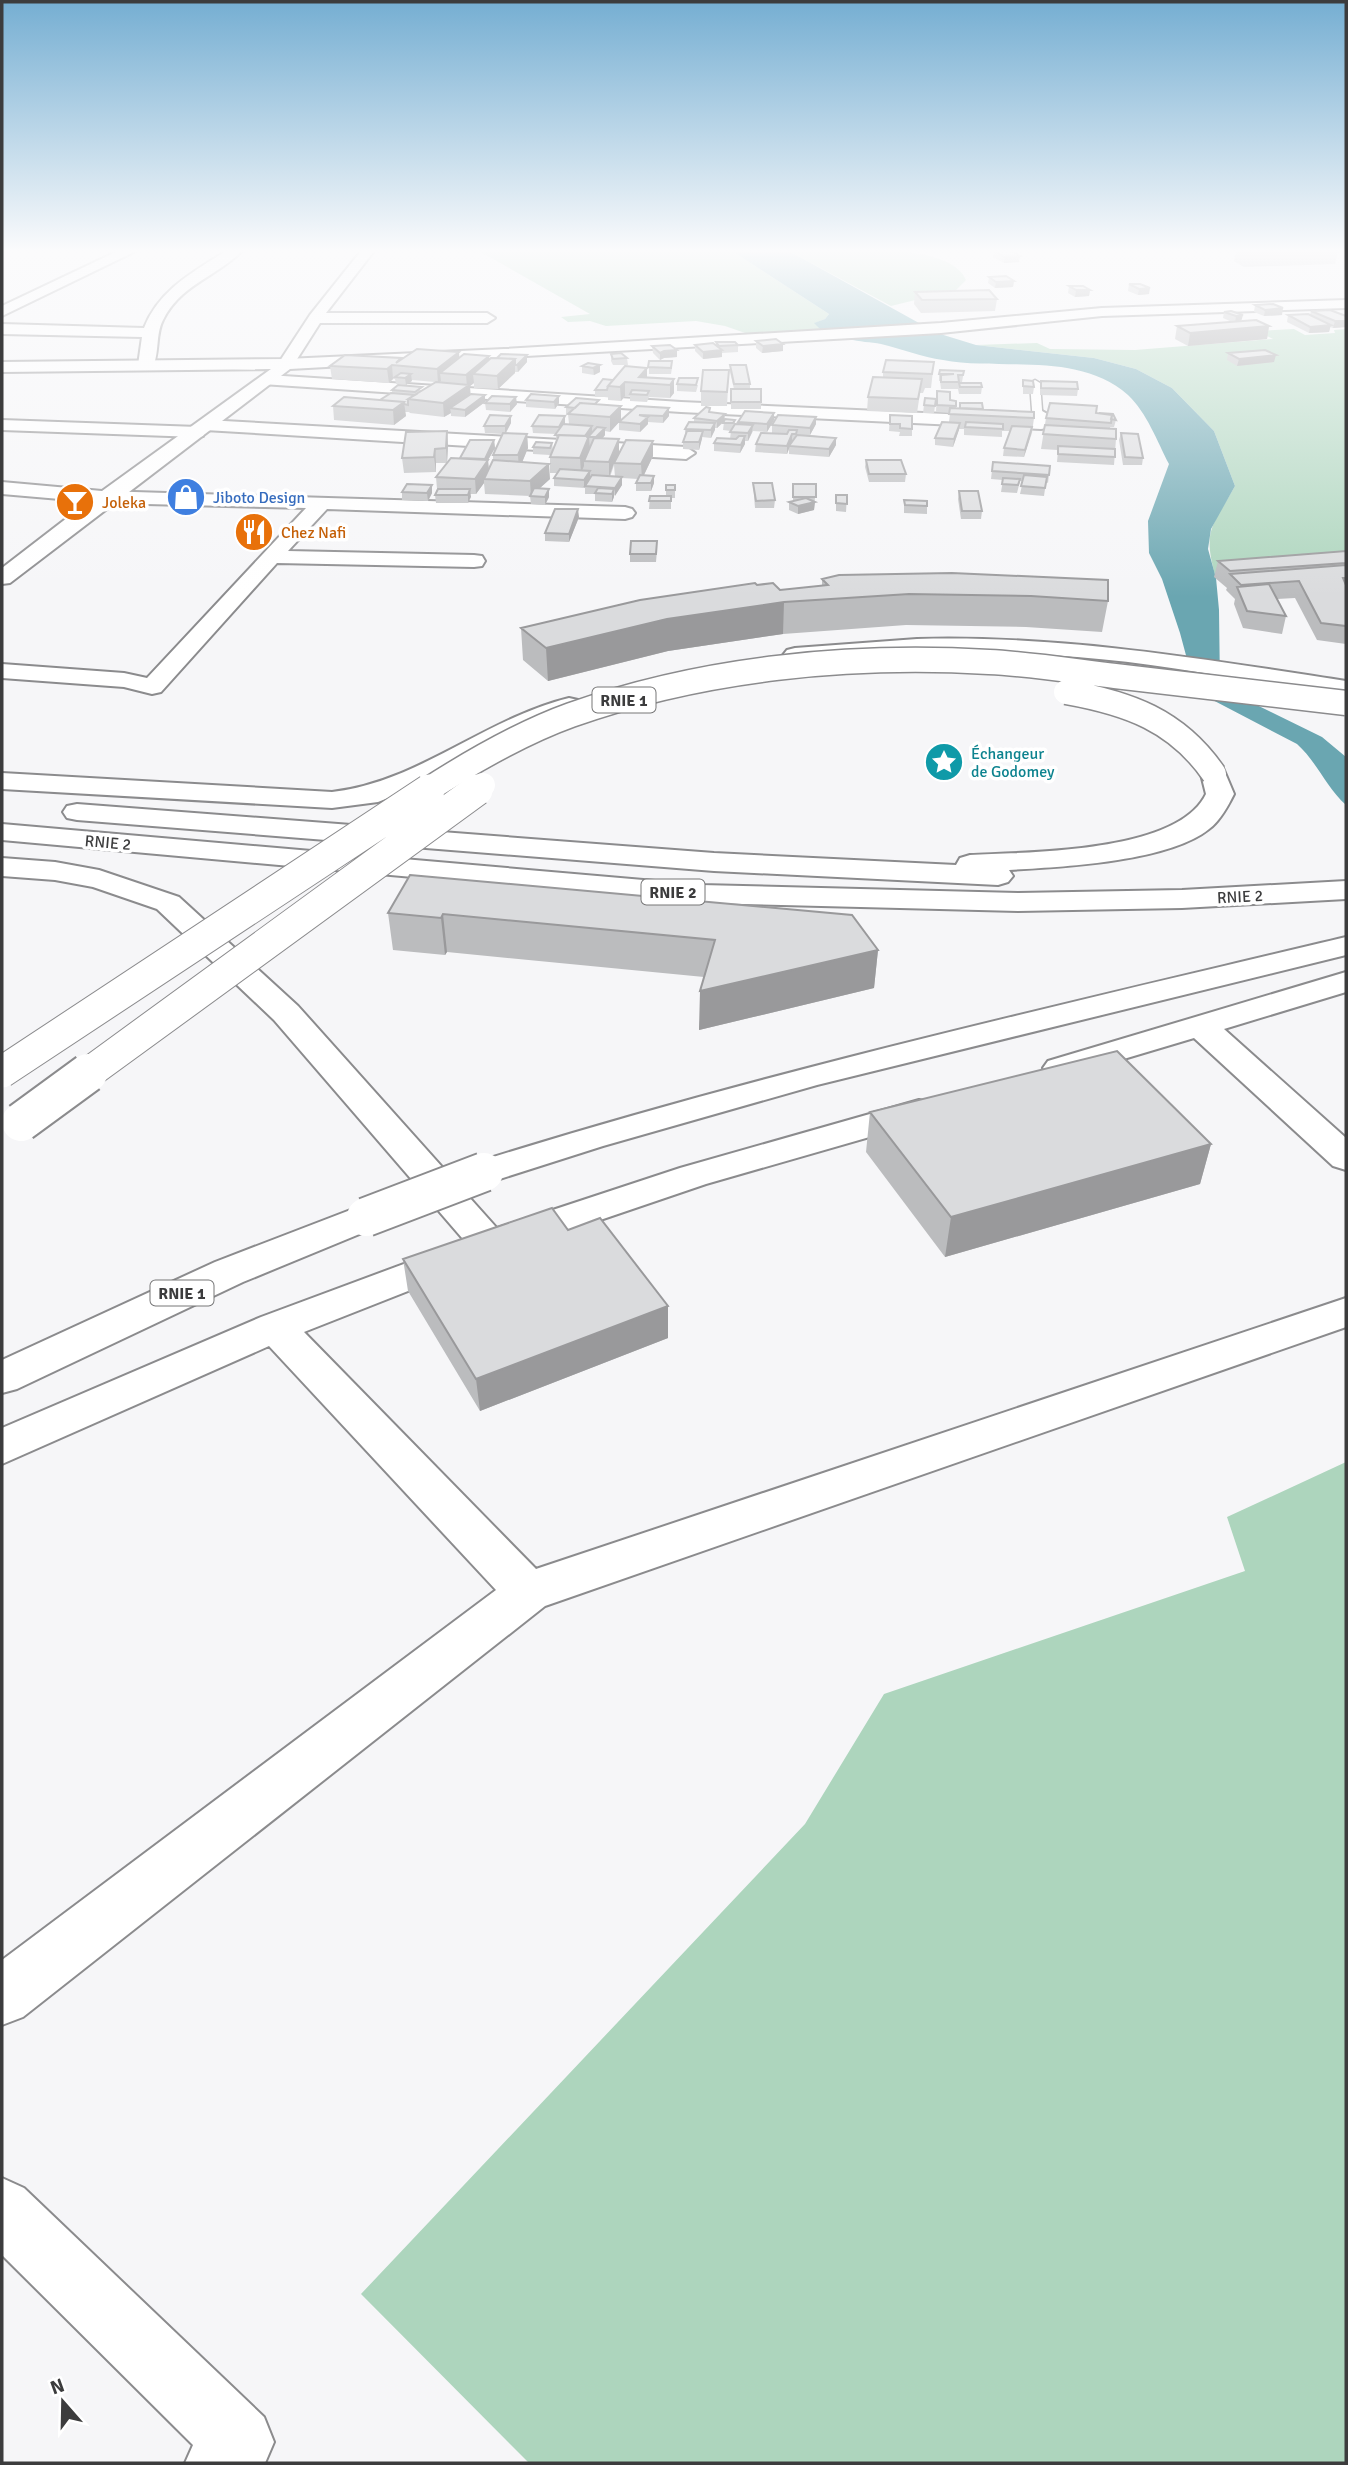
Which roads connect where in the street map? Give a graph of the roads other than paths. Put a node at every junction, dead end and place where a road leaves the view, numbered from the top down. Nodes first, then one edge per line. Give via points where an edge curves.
1 (72, 366) edge
2 (284, 366) edge
3 (2, 367) edge
4 (268, 380) junction
5 (1035, 383) edge
6 (1040, 420) joint
7 (2, 425) edge
8 (201, 428) junction
9 (686, 453) edge
10 (2, 488) edge
11 (107, 496) junction
12 (320, 504) junction
13 (625, 513) dead end
14 (271, 557) junction
15 (474, 561) dead end
16 (2, 578) edge
17 (2, 671) edge
18 (1346, 688) edge
19 (1346, 703) edge
20 (2, 782) edge
21 (2, 807) edge
22 (2, 832) edge
23 (1346, 866) edge
24 (2, 867) edge
25 (867, 872) junction
26 (1346, 890) edge
27 (1346, 946) edge
28 (1346, 982) edge
29 (1199, 1025) junction
30 (2, 1072) edge
31 (1022, 1080) edge
32 (946, 1103) edge
33 (11, 1129) edge
34 (1346, 1158) edge
35 (489, 1244) junction
36 (1346, 1312) edge
37 (275, 1327) junction
38 (2, 1378) edge
39 (2, 1447) edge
40 (528, 1592) junction
41 (2, 1996) edge
42 (2, 2210) edge
43 (220, 2463) edge

1 - 3 main road
2 - 4 main road
4 - 6 main road via 681,407
4 - 8 main road
5 - 6 lane
7 - 8 main road
8 - 9 main road
8 - 11 main road
10 - 11 main road
11 - 12 main road
11 - 16 main road
12 - 13 main road
12 - 14 main road
14 - 15 main road
14 - 17 main road via 152,687 124,680
18 - 20 main road via 1219,667 1040,647 850,650 729,665 624,688 499,732 426,773 368,796 332,800
19 - 30 main road, RNIE 1, bridge via 969,661 796,667 677,686 618,701 558,721 444,779
21 - 25 main road, RNIE 2 / RNIE 2
22 - 26 main road, RNIE 2 / RNIE 2 via 701,894 1018,902
23 - 25 main road, RNIE 2 / RNIE 2 via 1156,876
24 - 35 main road via 99,879 169,903 286,1013
25 - 33 main road, bridge via 1038,861 1163,840 1197,825 1220,794 1204,757 1166,726 1099,698 1017,684 950,679 830,682 722,693 672,704 580,736 477,787
27 - 38 main road, RNIE 1, bridge via 801,1078 576,1141 229,1272
28 - 29 main road
29 - 31 main road
29 - 34 main road
32 - 35 main road via 693,1176
35 - 37 main road
36 - 40 main road
37 - 39 main road
37 - 40 main road
40 - 41 main road
42 - 43 main road via 239,2442

